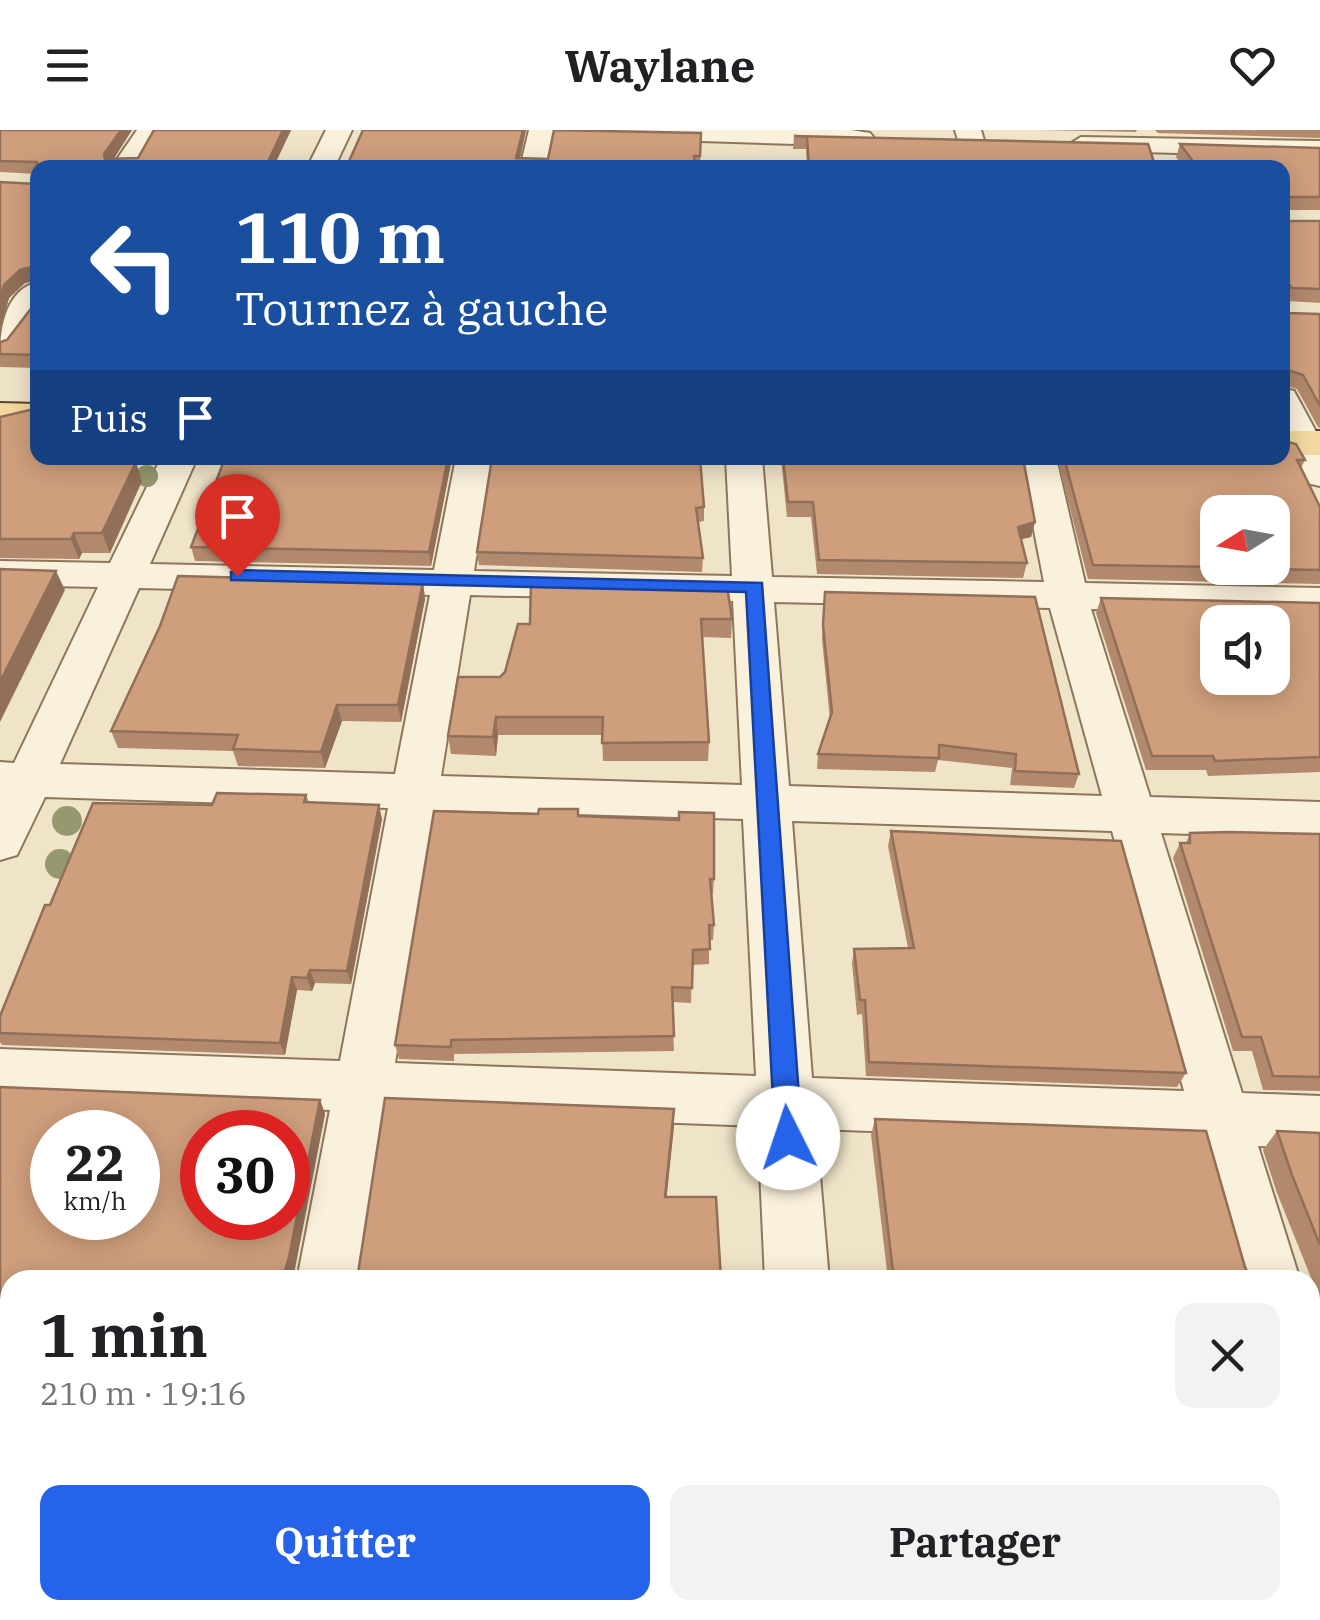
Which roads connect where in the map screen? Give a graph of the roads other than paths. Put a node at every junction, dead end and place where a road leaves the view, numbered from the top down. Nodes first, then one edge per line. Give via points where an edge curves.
1 (150, 130) edge
2 (340, 130) edge
3 (542, 130) edge
4 (606, 130) edge
5 (698, 132) edge
6 (744, 135) junction
7 (896, 139) edge
8 (1046, 144) edge
9 (1320, 150) edge
10 (1161, 158) edge
11 (129, 160) edge
12 (324, 160) edge
13 (535, 160) edge
14 (743, 160) edge
15 (30, 283) edge
16 (0, 343) edge
17 (0, 414) edge
18 (30, 415) edge
19 (1290, 415) edge
20 (1307, 451) edge
21 (176, 465) edge
22 (473, 465) edge
23 (745, 465) edge
24 (1040, 465) edge
25 (0, 574) edge
26 (128, 574) junction
27 (455, 580) junction
28 (755, 587) junction
29 (1068, 596) junction
30 (1320, 601) edge
31 (14, 779) edge
32 (414, 790) junction
33 (765, 804) junction
34 (1129, 815) junction
35 (1320, 820) edge
36 (0, 842) edge
37 (0, 1072) edge
38 (365, 1084) junction
39 (786, 1103) junction
40 (1221, 1120) junction
41 (1320, 1122) edge
42 (331, 1270) edge
43 (796, 1270) edge
44 (1265, 1270) edge

1 - 11 street
2 - 12 street
3 - 13 street
4 - 5 street
5 - 6 street
6 - 7 street
6 - 14 street
8 - 10 street
9 - 10 street
15 - 16 street
17 - 18 main road
19 - 20 street
21 - 26 street
22 - 27 street
23 - 28 street
24 - 29 street
25 - 26 street
26 - 27 street
26 - 31 street
27 - 28 street
27 - 32 street
28 - 29 street
28 - 33 street
29 - 30 street
29 - 34 street
31 - 32 street
31 - 36 street
32 - 33 street
32 - 38 street
33 - 34 street
33 - 39 street
34 - 35 street
34 - 40 street
37 - 38 street
38 - 39 street
38 - 42 street
39 - 40 street
39 - 43 street
40 - 41 street
40 - 44 street

